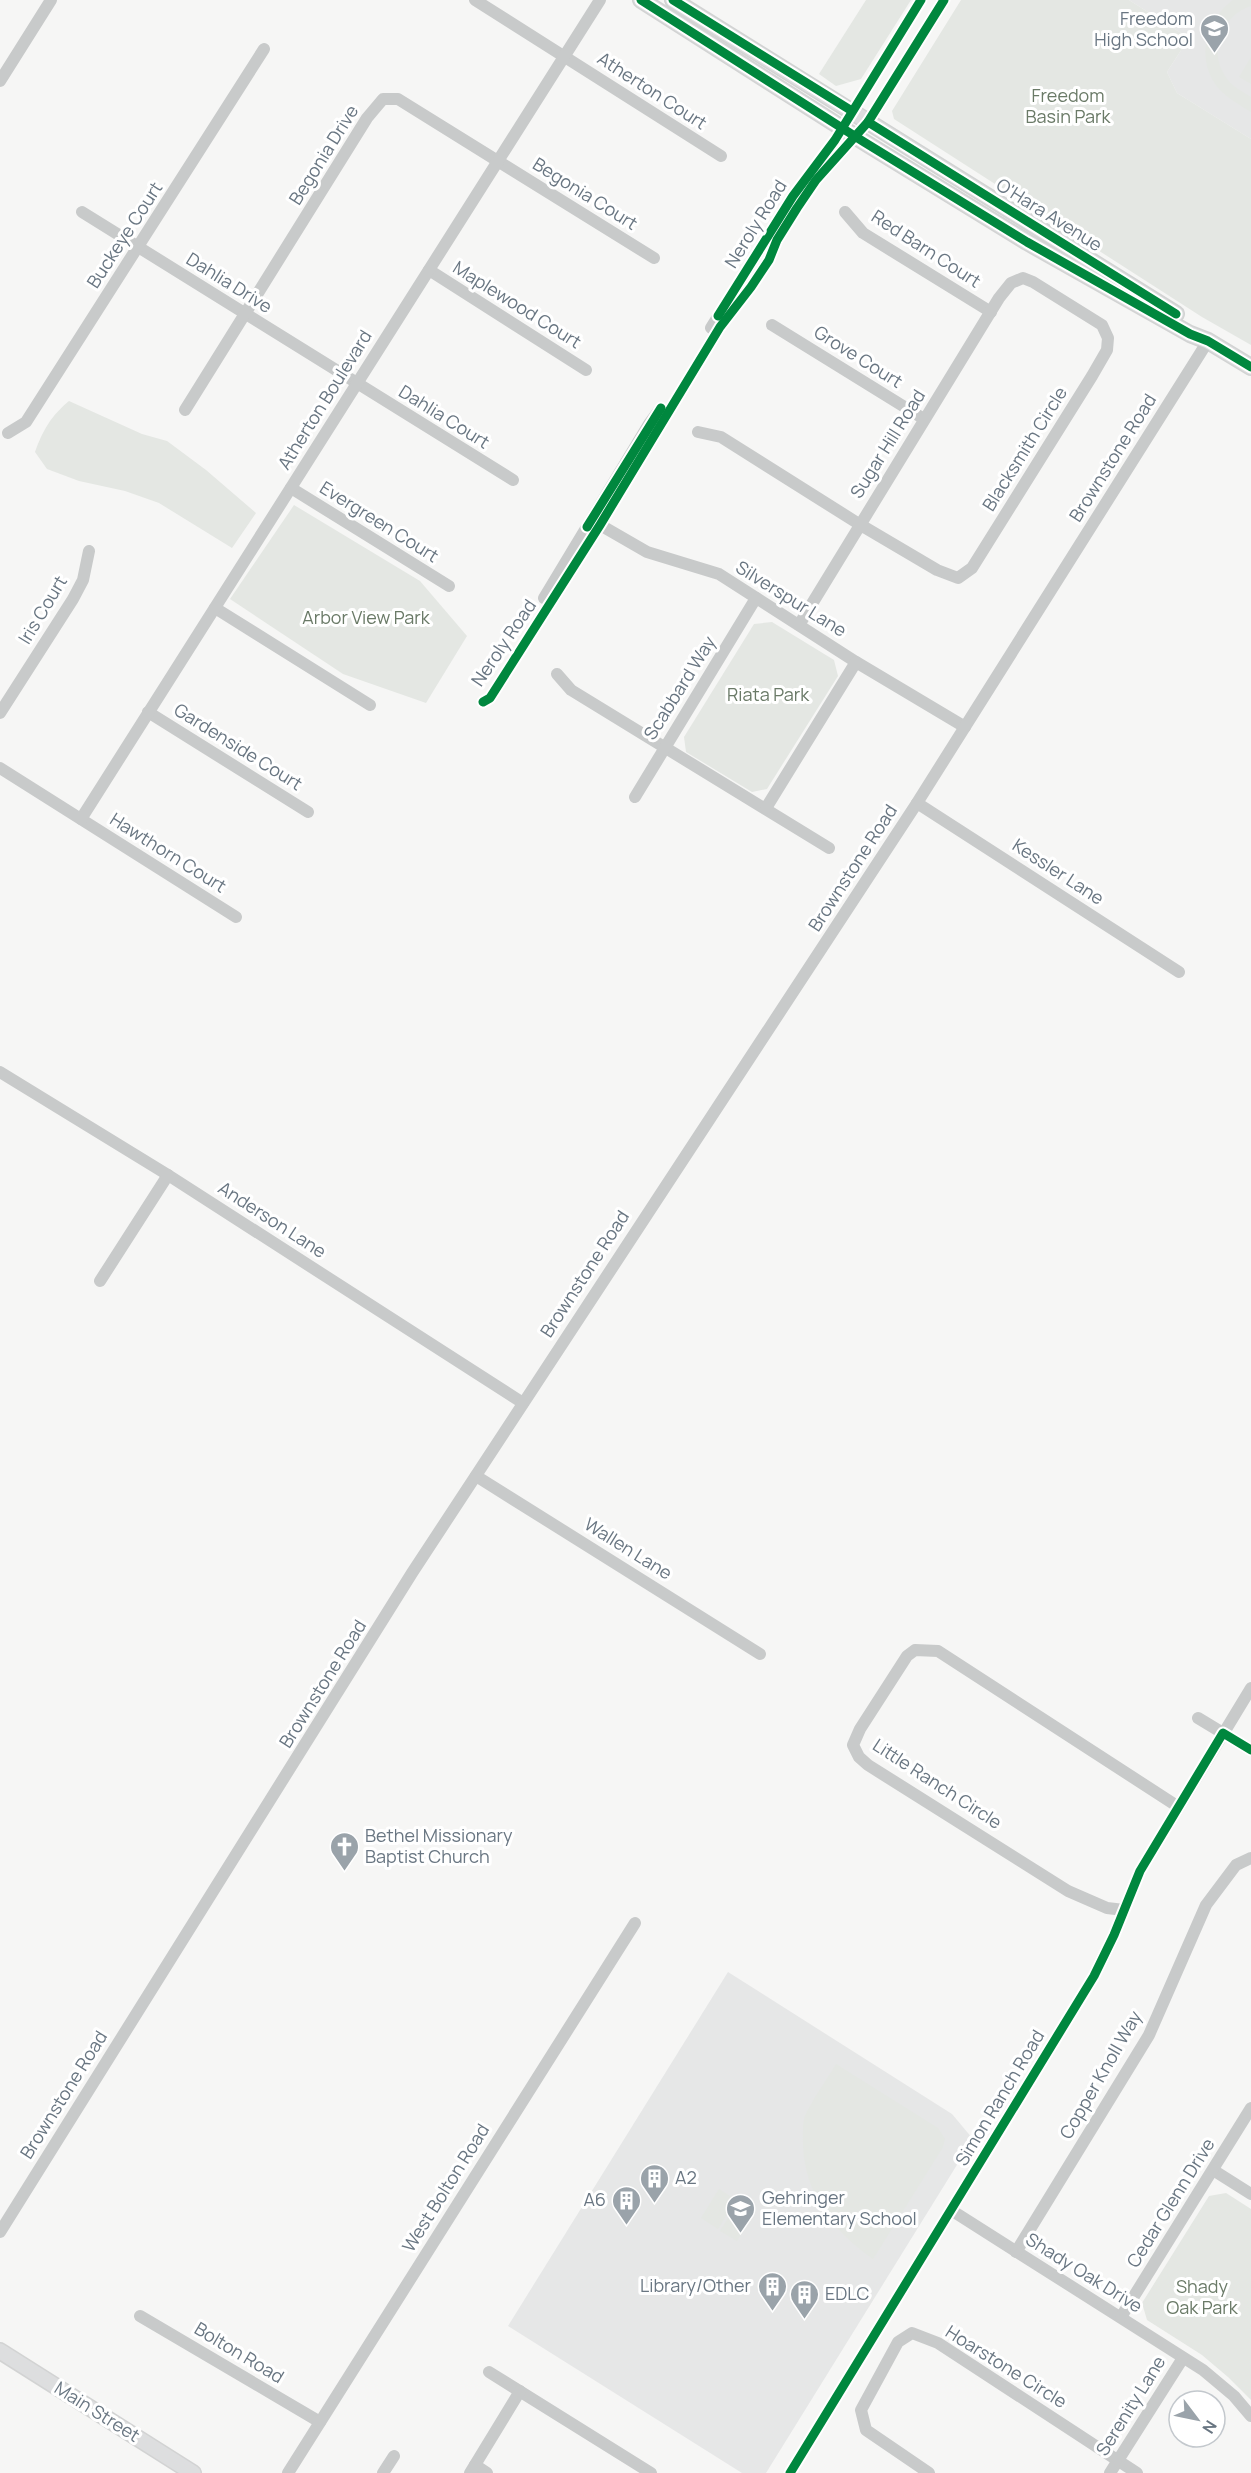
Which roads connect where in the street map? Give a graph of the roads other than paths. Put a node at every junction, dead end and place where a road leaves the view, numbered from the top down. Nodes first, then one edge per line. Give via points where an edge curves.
1 (51, 0) edge
2 (475, 0) edge
3 (600, 0) edge
4 (642, 0) edge
5 (673, 0) edge
6 (921, 0) edge
7 (944, 0) edge
8 (264, 49) dead end
9 (565, 56) junction
10 (0, 81) edge
11 (852, 111) junction
12 (868, 122) junction
13 (842, 128) junction
14 (856, 136) junction
15 (720, 156) dead end
16 (498, 161) junction
17 (82, 212) dead end
18 (845, 212) dead end
19 (139, 247) junction
20 (654, 258) dead end
21 (429, 270) junction
22 (1011, 283) joint
23 (991, 312) junction
24 (246, 314) junction
25 (772, 325) dead end
26 (1208, 341) junction
27 (1251, 367) edge
28 (586, 370) dead end
29 (357, 384) junction
30 (185, 410) dead end
31 (924, 419) junction
32 (698, 432) dead end
33 (8, 433) dead end
34 (513, 480) dead end
35 (291, 488) junction
36 (595, 522) junction
37 (860, 524) junction
38 (89, 551) dead end
39 (449, 586) dead end
40 (756, 598) junction
41 (215, 608) junction
42 (799, 625) junction
43 (856, 662) junction
44 (557, 674) dead end
45 (370, 705) dead end
46 (148, 712) junction
47 (0, 713) edge
48 (964, 727) junction
49 (665, 747) junction
50 (0, 768) edge
51 (635, 797) dead end
52 (917, 803) junction
53 (766, 808) junction
54 (308, 812) dead end
55 (81, 819) junction
56 (829, 848) dead end
57 (236, 917) dead end
58 (1179, 972) dead end
59 (0, 1072) edge
60 (168, 1175) junction
61 (100, 1281) dead end
62 (523, 1403) junction
63 (476, 1476) junction
64 (760, 1654) dead end
65 (1251, 1688) edge
66 (1198, 1718) dead end
67 (1223, 1733) junction
68 (1251, 1750) edge
69 (1177, 1806) junction
70 (1251, 1858) edge
71 (1124, 1910) junction
72 (635, 1923) dead end
73 (1251, 2108) edge
74 (1213, 2170) junction
75 (1251, 2194) edge
76 (951, 2210) junction
77 (0, 2232) edge
78 (1016, 2252) junction
79 (140, 2316) dead end
80 (1121, 2317) junction
81 (0, 2350) edge
82 (1183, 2358) junction
83 (489, 2372) dead end
84 (520, 2391) junction
85 (1251, 2416) edge
86 (320, 2422) junction
87 (394, 2456) dead end
88 (1119, 2460) junction
89 (472, 2469) edge
90 (193, 2473) edge
91 (288, 2473) edge
92 (383, 2473) edge
93 (488, 2473) edge
94 (651, 2473) edge
95 (790, 2473) edge
96 (929, 2473) edge
97 (1110, 2473) edge
98 (1137, 2473) edge

1 - 10 street
2 - 9 street, Atherton Court
3 - 9 street, Atherton Boulevard
4 - 13 main road, O'Hara Avenue
5 - 11 main road, O'Hara Avenue
6 - 11 street, Neroly Road
7 - 12 street, Neroly Road
8 - 19 street, Buckeye Court
9 - 15 street, Atherton Court
9 - 16 street, Atherton Boulevard
11 - 12 main road, O'Hara Avenue
11 - 13 street, Neroly Road
12 - 14 street, Neroly Road
12 - 26 main road, O'Hara Avenue via 1195,326
13 - 14 main road, O'Hara Avenue
13 - 36 street, Neroly Road via 793,196
14 - 26 main road, O'Hara Avenue via 1027,242
14 - 36 street, Neroly Road via 816,180 797,208 769,260 720,327
16 - 20 street, Begonia Court
16 - 21 street, Atherton Boulevard
16 - 24 street, Begonia Drive via 398,99 383,99 367,118
17 - 19 street, Dahlia Drive
18 - 23 street, Red Barn Court via 863,233
19 - 24 street, Dahlia Drive
19 - 33 street, Buckeye Court via 26,422
21 - 28 street, Maplewood Court
21 - 29 street, Atherton Boulevard
22 - 23 street, Sugar Hill Road
22 - 37 street, Blacksmith Circle via 1023,278 1033,282 1102,325 1108,338 1107,350 991,538 972,568 958,578 937,570
23 - 31 street, Sugar Hill Road
24 - 29 street, Dahlia Drive
24 - 30 street
25 - 31 street, Grove Court
26 - 27 main road, O'Hara Avenue
26 - 48 street, Brownstone Road
29 - 34 street, Dahlia Court
29 - 35 street, Atherton Boulevard
31 - 37 street, Sugar Hill Road
32 - 37 street via 721,437
35 - 39 street, Evergreen Court
35 - 41 street, Atherton Boulevard
36 - 36 street, Neroly Road via 484,694 483,702 490,698
36 - 40 street, Silverspur Lane via 647,552 718,574
37 - 42 street, Sugar Hill Road
38 - 47 street, Iris Court via 83,580 73,599
40 - 42 street, Silverspur Lane
40 - 49 street, Scabbard Way
41 - 45 street
41 - 46 street, Atherton Boulevard
42 - 43 street, Silverspur Lane
43 - 48 street, Silverspur Lane
43 - 53 street
44 - 49 street via 571,690
46 - 54 street, Gardenside Court
46 - 55 street, Atherton Boulevard
48 - 52 street, Brownstone Road
49 - 51 street, Scabbard Way
49 - 53 street
50 - 55 street, Hawthorn Court
52 - 58 street, Kessler Lane
52 - 62 street, Brownstone Road
53 - 56 street
55 - 57 street, Hawthorn Court
59 - 60 street, Anderson Lane
60 - 61 street
60 - 62 street, Anderson Lane
62 - 63 street, Brownstone Road
63 - 64 street, Wallen Lane
63 - 77 street, Brownstone Road
65 - 67 street, Simon Ranch Road
66 - 67 street
67 - 68 street
67 - 69 street, Simon Ranch Road
69 - 71 street, Simon Ranch Road via 1140,1871
69 - 71 street, Little Ranch Circle via 938,1651 915,1650 907,1656 860,1729 853,1745 868,1765 1068,1891 1107,1908
70 - 78 street, Copper Knoll Way via 1236,1865 1206,1905 1149,2035
71 - 76 street, Simon Ranch Road via 1094,1976
72 - 86 street, West Bolton Road
73 - 74 street, Cedar Glenn Drive
74 - 75 street
74 - 80 street, Cedar Glenn Drive
76 - 78 street, Shady Oak Drive
76 - 95 street, Simon Ranch Road
78 - 80 street, Shady Oak Drive
79 - 86 street, Bolton Road
80 - 82 street, Shady Oak Drive
81 - 90 main road, Main Street
82 - 85 street, Shady Oak Drive via 1234,2396
82 - 88 street, Serenity Lane
83 - 84 street
84 - 89 street
84 - 94 street
86 - 91 street, West Bolton Road
87 - 92 street
88 - 96 street, Hoarstone Circle via 938,2343 912,2333 898,2342 861,2410 866,2430
88 - 97 street, Serenity Lane
88 - 98 street
89 - 93 street

